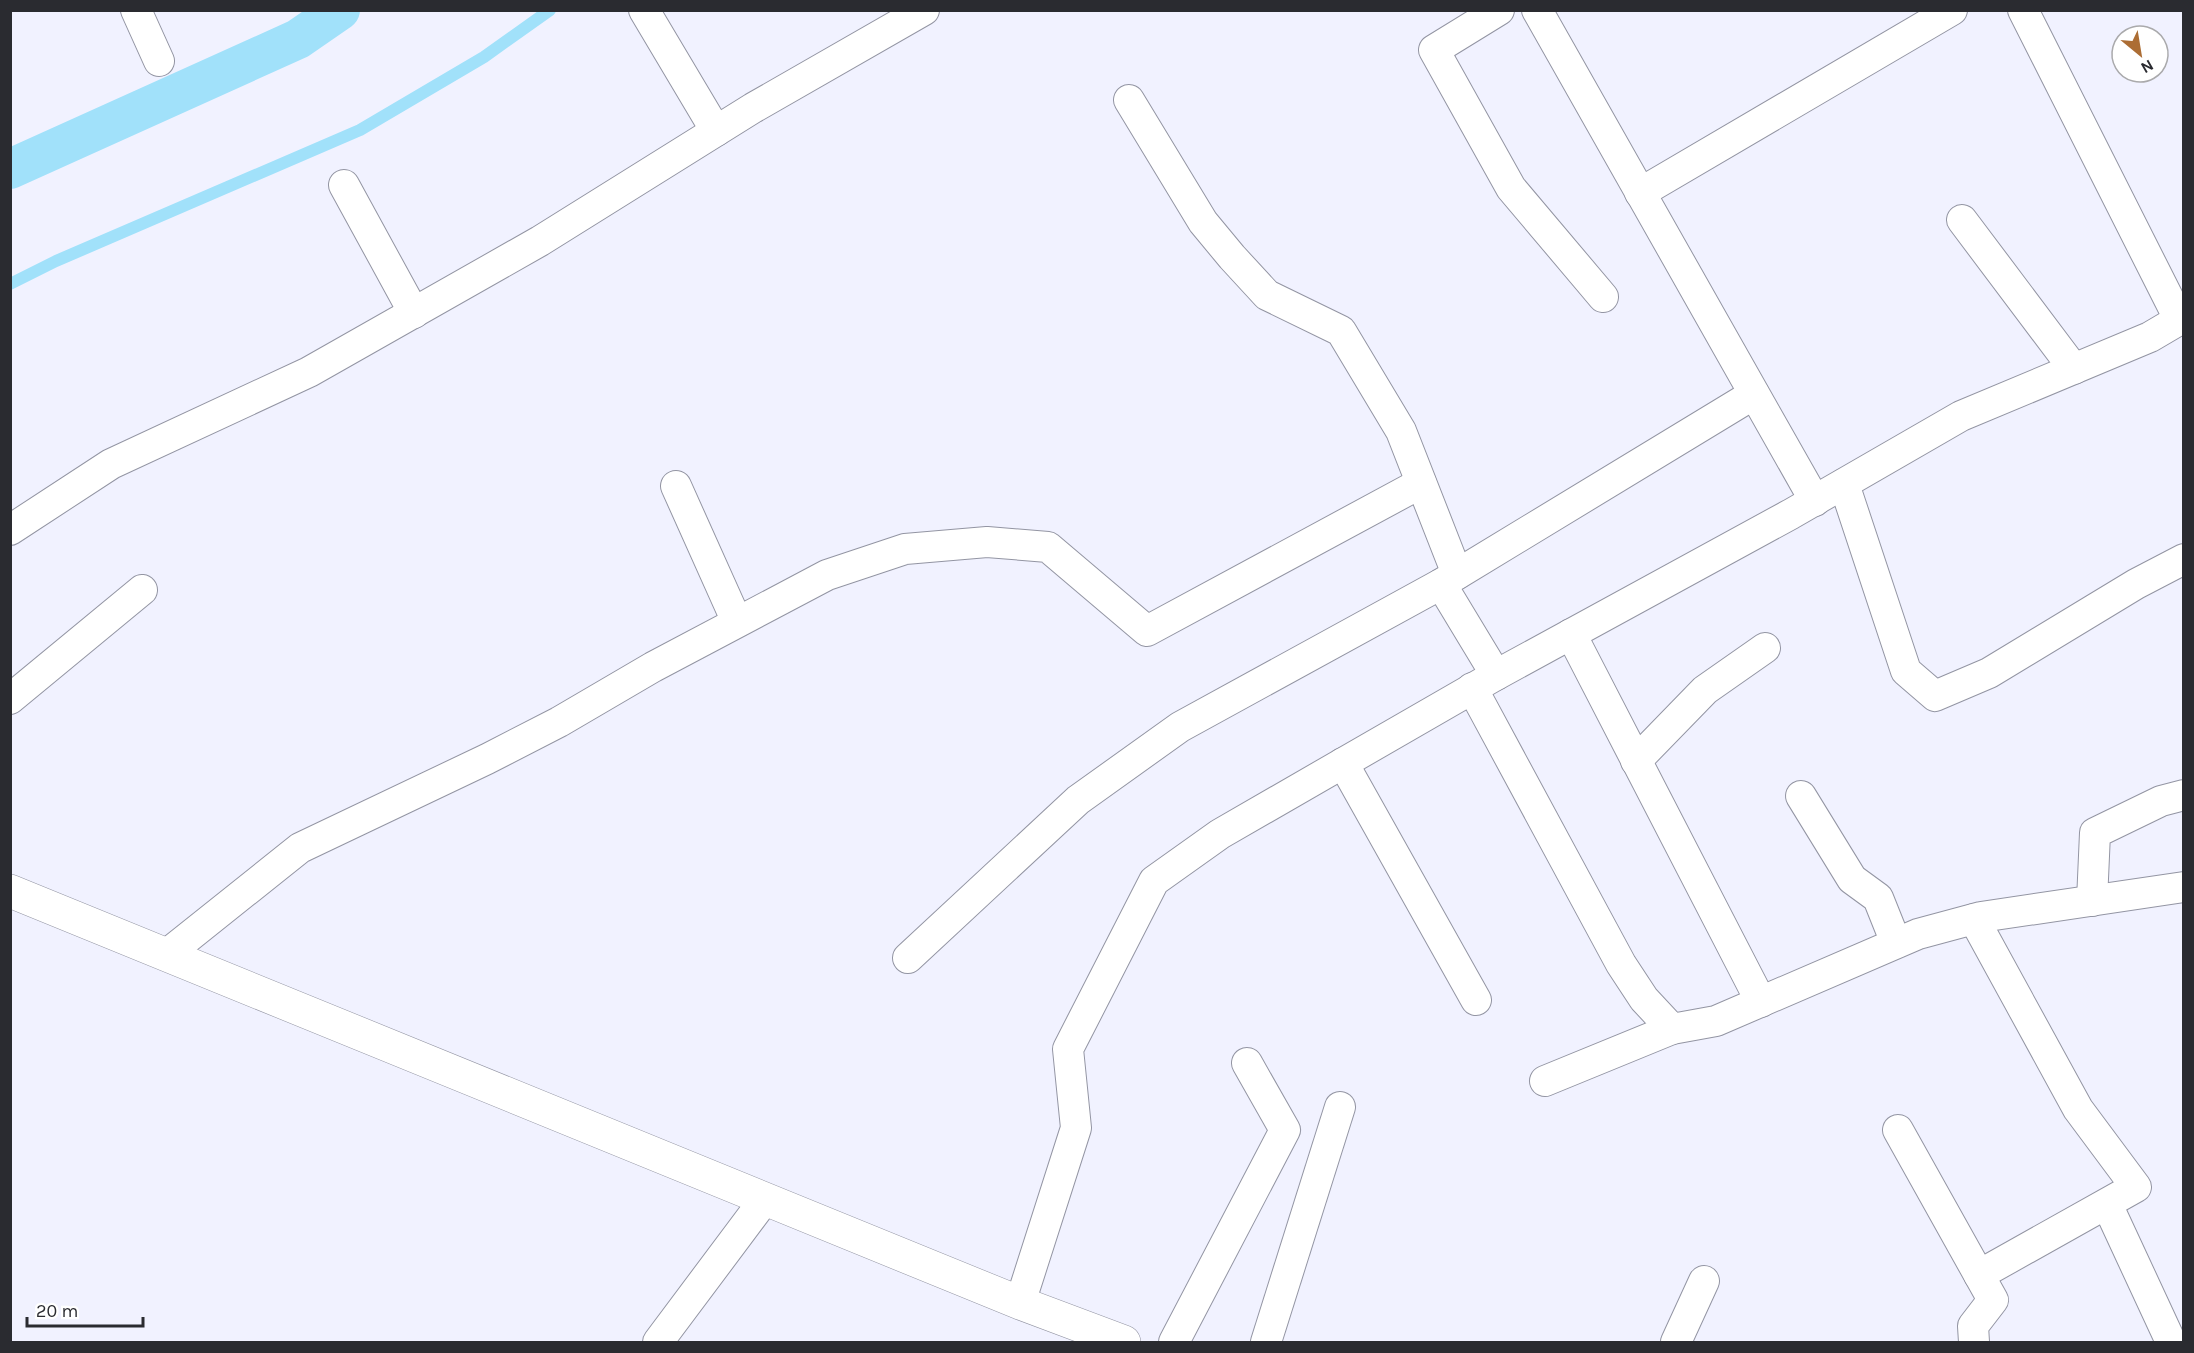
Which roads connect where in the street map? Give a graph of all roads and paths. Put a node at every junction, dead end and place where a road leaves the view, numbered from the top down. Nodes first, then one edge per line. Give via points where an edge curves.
1 (136, 10) edge
2 (644, 10) edge
3 (924, 10) edge
4 (1500, 10) edge
5 (1537, 10) edge
6 (1952, 10) edge
7 (2023, 10) edge
8 (159, 61) dead end
9 (1129, 100) dead end
10 (716, 131) junction
11 (344, 185) dead end
12 (1640, 193) junction
13 (1962, 220) dead end
14 (1602, 297) dead end
15 (414, 313) junction
16 (2181, 318) edge
17 (2074, 369) junction
18 (1754, 394) junction
19 (1421, 483) junction
20 (1844, 484) junction
21 (676, 486) dead end
22 (1815, 501) junction
23 (10, 530) edge
24 (2184, 559) edge
25 (1449, 579) junction
26 (142, 590) dead end
27 (737, 622) junction
28 (1571, 634) junction
29 (1764, 648) dead end
30 (1484, 681) junction
31 (10, 699) edge
32 (1636, 761) junction
33 (1343, 763) junction
34 (2184, 795) edge
35 (1801, 796) dead end
36 (2184, 887) edge
37 (10, 891) edge
38 (2091, 902) junction
39 (1974, 919) junction
40 (1896, 943) junction
41 (166, 955) junction
42 (908, 958) dead end
43 (1476, 1000) dead end
44 (1761, 1002) junction
45 (1672, 1029) junction
46 (1247, 1063) dead end
47 (1545, 1081) dead end
48 (1340, 1107) dead end
49 (1898, 1130) dead end
50 (765, 1199) junction
51 (2107, 1204) junction
52 (1979, 1275) junction
53 (1704, 1281) dead end
54 (1020, 1303) junction
55 (658, 1342) edge
56 (1124, 1342) edge
57 (1174, 1342) edge
58 (1266, 1342) edge
59 (1676, 1342) edge
60 (1974, 1342) edge
61 (2171, 1342) edge

1 - 8 street
2 - 10 street
3 - 10 street
4 - 14 street via 1434,50 1511,188
5 - 12 street
6 - 12 street
7 - 16 street
9 - 19 street via 1203,222 1232,257 1267,295 1341,331 1401,431
10 - 15 street via 540,242
11 - 15 street
12 - 18 street
13 - 17 street
15 - 23 street via 309,372 111,464
16 - 17 street via 2150,337
17 - 20 street via 1961,416
18 - 22 street
18 - 25 street
19 - 25 street
19 - 27 street via 1147,631 1048,547 987,542 905,549 827,575
20 - 22 street
20 - 24 street via 1906,671 1935,696 1989,673
21 - 27 street
22 - 28 street
25 - 30 street
25 - 42 street via 1180,727 1078,800
26 - 31 street
27 - 41 street via 487,759 300,848
28 - 30 street
28 - 32 street
29 - 32 street via 1705,690
30 - 33 street
30 - 45 street via 1621,964 1644,999
32 - 44 street
33 - 43 street
33 - 54 street via 1220,834 1154,880 1068,1050 1076,1128
34 - 38 street via 2161,801 2095,833
35 - 40 street via 1852,879 1878,898
36 - 38 street
37 - 41 main road
38 - 39 street
39 - 40 street
39 - 51 street via 2078,1109 2136,1187
40 - 44 street
41 - 50 main road
44 - 45 street via 1716,1021
45 - 47 street
46 - 57 street via 1285,1130
48 - 58 street
49 - 52 street
50 - 54 main road
50 - 55 street
51 - 52 street
51 - 61 street
52 - 60 street via 1993,1300 1972,1326
53 - 59 street
54 - 56 main road

